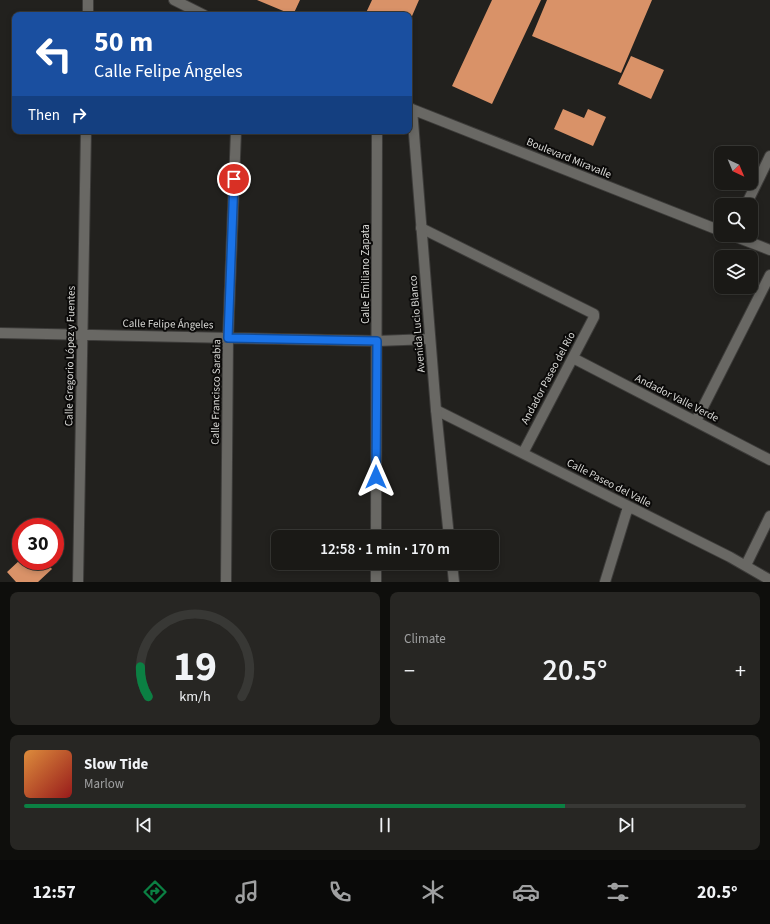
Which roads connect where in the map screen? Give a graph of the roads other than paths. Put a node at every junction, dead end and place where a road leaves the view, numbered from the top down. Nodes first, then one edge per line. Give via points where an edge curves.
1 (88, 0) edge
2 (174, 0) edge
3 (88, 12) edge
4 (198, 12) edge
5 (412, 108) edge
6 (412, 120) edge
7 (86, 134) edge
8 (236, 134) edge
9 (377, 134) edge
10 (770, 156) edge
11 (749, 198) edge
12 (421, 228) junction
13 (714, 228) edge
14 (749, 242) edge
15 (770, 250) edge
16 (770, 275) edge
17 (0, 333) edge
18 (82, 335) junction
19 (228, 338) junction
20 (430, 339) junction
21 (377, 341) junction
22 (573, 358) junction
23 (436, 410) junction
24 (696, 421) junction
25 (523, 452) junction
26 (770, 460) edge
27 (628, 507) junction
28 (770, 516) edge
29 (376, 530) edge
30 (448, 530) edge
31 (746, 565) junction
32 (376, 570) edge
33 (453, 570) edge
34 (770, 580) edge
35 (78, 582) edge
36 (226, 582) edge
37 (376, 582) edge
38 (454, 582) edge
39 (605, 582) edge

1 - 3 street
2 - 4 street
5 - 13 street, Boulevard Miravalle
6 - 12 street, Avenida Lucio Blanco
7 - 18 street, Calle Gregorio López y Fuentes
8 - 19 street, Calle Francisco Sarabia
9 - 21 street, Calle Emiliano Zapata
10 - 11 street
12 - 20 street, Avenida Lucio Blanco
12 - 22 street, Andador Paseo del Río via 594,314
14 - 15 street
16 - 24 street
17 - 18 street, Calle Felipe Ángeles
18 - 19 street, Calle Felipe Ángeles
18 - 35 street, Calle Gregorio López y Fuentes
19 - 21 street, Calle Felipe Ángeles
19 - 36 street, Calle Francisco Sarabia
20 - 21 street, Calle Felipe Ángeles
20 - 23 street, Avenida Lucio Blanco
21 - 29 street, Calle Emiliano Zapata
22 - 24 street, Andador Valle Verde
22 - 25 street, Andador Paseo del Río
23 - 25 street, Calle Paseo del Valle
23 - 30 street, Avenida Lucio Blanco
24 - 26 street, Andador Valle Verde
25 - 27 street, Calle Paseo del Valle
27 - 31 street, Calle Paseo del Valle
27 - 39 street
28 - 31 street
31 - 34 street, Calle Paseo del Valle
32 - 37 street
33 - 38 street

